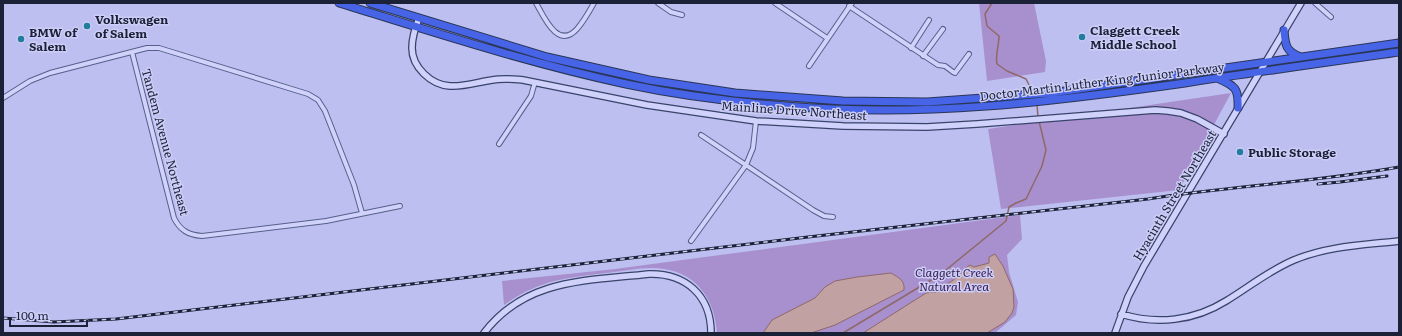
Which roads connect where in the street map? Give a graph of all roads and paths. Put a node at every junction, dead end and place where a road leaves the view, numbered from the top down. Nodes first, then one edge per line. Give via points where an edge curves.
1 (339, 3) edge
2 (370, 3) edge
3 (536, 3) edge
4 (594, 3) edge
5 (658, 3) edge
6 (775, 3) edge
7 (1301, 3) edge
8 (1315, 3) edge
9 (850, 5) edge
10 (682, 15) dead end
11 (1331, 16) dead end
12 (418, 18) junction
13 (929, 20) dead end
14 (416, 27) junction
15 (943, 28) dead end
16 (1284, 30) junction
17 (827, 38) junction
18 (1399, 43) edge
19 (911, 48) junction
20 (132, 52) junction
21 (1399, 52) edge
22 (969, 54) dead end
23 (923, 56) junction
24 (1301, 57) junction
25 (1266, 62) junction
26 (809, 66) dead end
27 (1261, 72) junction
28 (1217, 78) junction
29 (535, 82) junction
30 (3, 98) edge
31 (1238, 108) junction
32 (756, 121) junction
33 (1224, 134) junction
34 (701, 135) dead end
35 (499, 144) dead end
36 (746, 165) junction
37 (400, 206) dead end
38 (362, 213) junction
39 (833, 216) dead end
40 (691, 241) dead end
41 (1399, 241) edge
42 (1121, 314) junction
43 (484, 333) edge
44 (711, 333) edge
45 (1115, 333) edge

1 - 14 highway, Doctor Martin Luther King Junior Parkway
2 - 12 highway, Doctor Martin Luther King Junior Parkway
3 - 4 street via 551,28 564,36 578,28
5 - 10 street via 670,12
6 - 17 street
7 - 16 street, Hyacinth Street Northeast
8 - 11 street
9 - 17 street
9 - 19 street
12 - 14 street, Mainline Drive Northeast
12 - 25 highway, Doctor Martin Luther King Junior Parkway via 600,70 735,93 810,100 927,102 1017,96
13 - 19 street
14 - 28 highway, Doctor Martin Luther King Junior Parkway via 585,75 662,91 787,106 877,110 947,109 1051,101
14 - 29 street, Mainline Drive Northeast via 412,49 414,58 421,70 434,81 449,86 509,78
15 - 23 street
16 - 24 highway via 1289,50
16 - 25 street, Hyacinth Street Northeast
17 - 26 street
18 - 24 highway, Doctor Martin Luther King Junior Parkway
19 - 23 street
20 - 30 street via 50,73 30,81
20 - 38 street via 159,48 314,97 325,111 354,185
20 - 38 street, Tandem Avenue Northeast via 174,218 188,234 202,236 326,221
21 - 27 highway, Doctor Martin Luther King Junior Parkway
22 - 23 street via 954,72
24 - 25 highway, Doctor Martin Luther King Junior Parkway
25 - 27 street, Hyacinth Street Northeast
27 - 28 highway, Doctor Martin Luther King Junior Parkway
27 - 31 street, Hyacinth Street Northeast
28 - 31 highway via 1232,84 1239,97
29 - 32 street, Mainline Drive Northeast via 647,105
29 - 35 street via 531,96
31 - 33 street, Hyacinth Street Northeast
32 - 33 street, Mainline Drive Northeast via 891,127 963,125 1168,111 1197,119
32 - 36 street via 753,148
33 - 42 street, Hyacinth Street Northeast via 1144,266
34 - 36 street
36 - 39 street via 818,214
36 - 40 street
37 - 38 street, Tandem Avenue Northeast
41 - 42 street via 1335,248 1309,254 1280,266 1214,308 1192,316 1154,320
42 - 45 street, Hyacinth Street Northeast
43 - 44 street via 507,310 545,289 570,283 660,274 680,280 697,292 708,310

